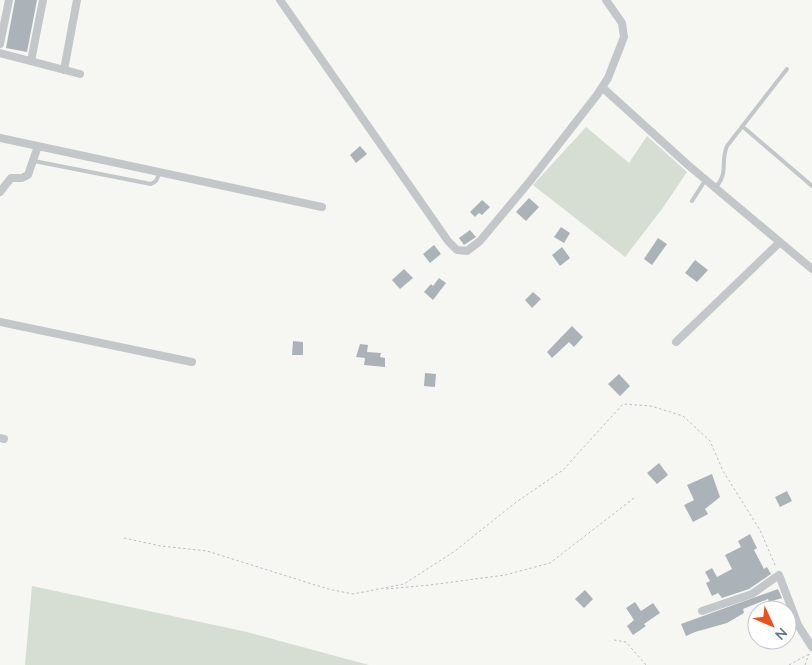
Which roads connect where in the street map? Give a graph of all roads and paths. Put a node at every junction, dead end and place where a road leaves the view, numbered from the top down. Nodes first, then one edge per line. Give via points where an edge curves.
1 (9, 0) edge
2 (43, 0) edge
3 (77, 0) edge
4 (280, 0) edge
5 (606, 0) edge
6 (0, 44) edge
7 (0, 53) edge
8 (31, 61) junction
9 (787, 69) dead end
10 (64, 70) junction
11 (80, 74) dead end
12 (603, 88) junction
13 (742, 126) junction
14 (0, 138) edge
15 (38, 146) junction
16 (34, 160) junction
17 (160, 172) junction
18 (706, 179) junction
19 (812, 186) edge
20 (716, 187) junction
21 (0, 192) edge
22 (692, 201) dead end
23 (322, 208) dead end
24 (780, 242) junction
25 (812, 269) edge
26 (0, 322) edge
27 (676, 342) dead end
28 (192, 362) dead end
29 (634, 498) dead end
30 (124, 538) dead end
31 (779, 575) junction
32 (380, 589) junction
33 (702, 611) dead end
34 (614, 640) dead end
35 (811, 651) edge
36 (646, 665) edge
37 (789, 665) edge
38 (805, 665) edge

1 - 6 street
2 - 8 street
3 - 10 street
4 - 12 street via 448,241 462,251 467,252 480,241
5 - 12 street via 622,23 624,37 620,54
7 - 8 street
8 - 10 street
9 - 13 lane
10 - 11 street
12 - 18 street
13 - 19 lane
13 - 20 lane via 727,146 724,175
14 - 15 street
15 - 16 street
15 - 17 street
16 - 17 lane via 151,184
16 - 21 street via 28,175 11,178
17 - 23 street
18 - 20 street
18 - 22 lane
20 - 24 street
24 - 25 street
24 - 27 street
26 - 28 street
29 - 32 path via 550,563 505,575
30 - 32 path via 206,551 328,590 354,594
31 - 32 path via 760,530 723,471 710,441 683,416 651,406 624,404 563,470 428,570 404,584
31 - 33 street via 752,594
31 - 35 street
34 - 36 path via 626,642
35 - 37 path
35 - 38 path

